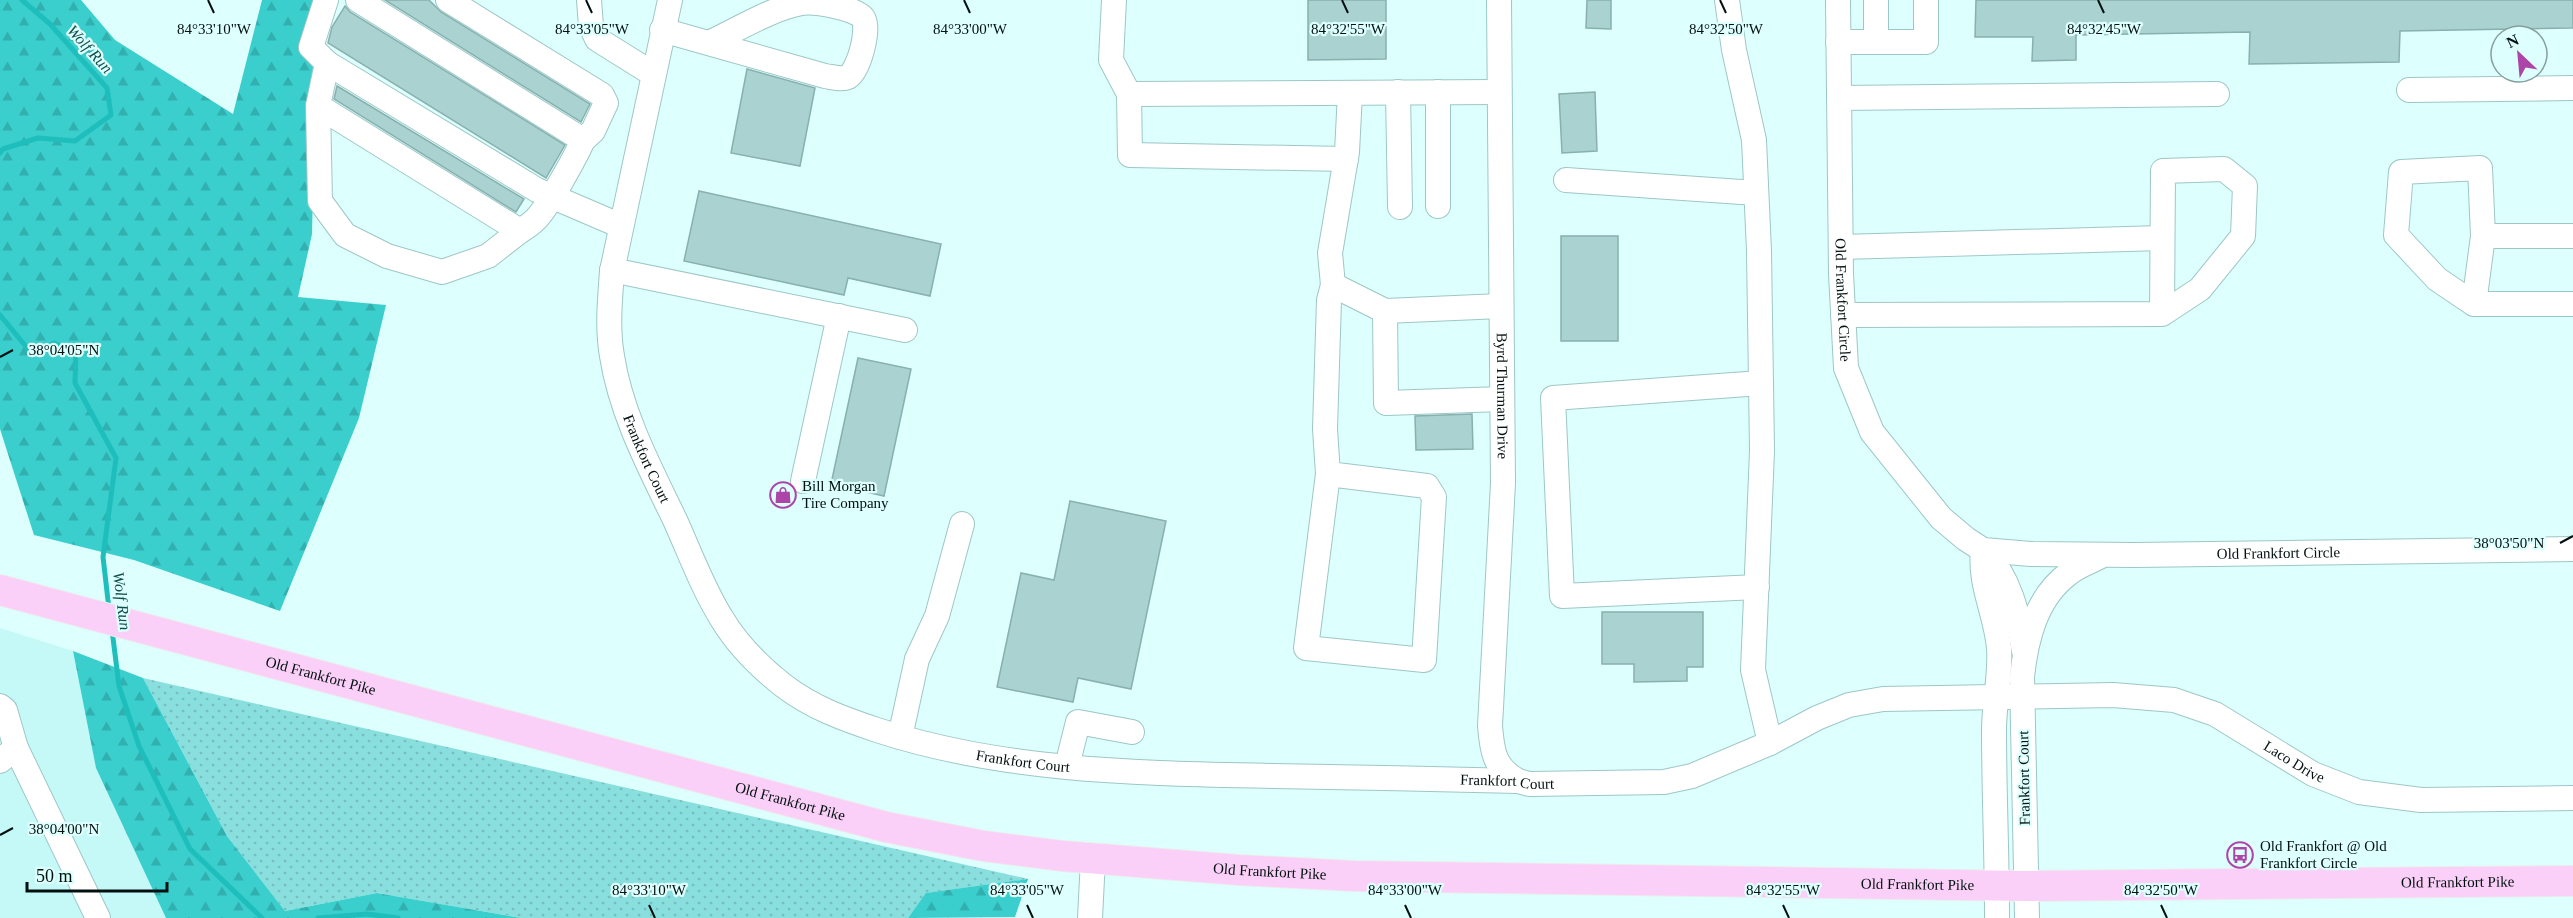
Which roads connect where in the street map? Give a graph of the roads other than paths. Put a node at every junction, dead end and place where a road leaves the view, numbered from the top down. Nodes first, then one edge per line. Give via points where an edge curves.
1 (326, 0) edge
2 (358, 0) edge
3 (448, 0) edge
4 (589, 0) edge
5 (670, 0) edge
6 (1114, 0) edge
7 (1498, 0) edge
8 (1727, 0) edge
9 (1838, 0) edge
10 (1876, 0) edge
11 (1926, 0) edge
12 (662, 30) junction
13 (1838, 42) junction
14 (1876, 42) junction
15 (709, 43) junction
16 (327, 63) junction
17 (653, 74) junction
18 (2573, 88) edge
19 (2409, 90) dead end
20 (1398, 92) junction
21 (1438, 92) junction
22 (1499, 92) junction
23 (1350, 93) junction
24 (1130, 94) junction
25 (2217, 94) dead end
26 (1839, 98) junction
27 (318, 106) junction
28 (583, 140) junction
29 (1346, 159) junction
30 (1566, 180) dead end
31 (1756, 193) junction
32 (551, 196) junction
33 (1438, 206) dead end
34 (1400, 207) dead end
35 (621, 226) junction
36 (520, 231) junction
37 (2482, 236) junction
38 (2573, 236) edge
39 (2162, 238) junction
40 (1841, 247) junction
41 (612, 270) junction
42 (1333, 285) junction
43 (2474, 304) junction
44 (2573, 304) edge
45 (1501, 306) junction
46 (1385, 311) junction
47 (2162, 314) junction
48 (1843, 315) junction
49 (839, 316) junction
50 (905, 330) dead end
51 (1761, 383) junction
52 (1502, 399) junction
53 (1328, 474) junction
54 (803, 481) dead end
55 (962, 524) dead end
56 (2573, 549) edge
57 (1983, 550) junction
58 (2103, 555) junction
59 (1757, 587) junction
60 (0, 590) edge
61 (2024, 654) junction
62 (1997, 696) junction
63 (2022, 697) junction
64 (0, 706) edge
65 (1132, 732) dead end
66 (900, 737) junction
67 (1770, 743) junction
68 (8, 755) edge
69 (1067, 766) junction
70 (1518, 781) junction
71 (2573, 798) edge
72 (1093, 859) junction
73 (2573, 881) edge
74 (1997, 885) junction
75 (2026, 886) junction
76 (98, 918) edge
77 (1090, 918) edge
78 (1997, 918) edge
79 (2027, 918) edge

1 - 16 street via 311,47
2 - 28 street
3 - 28 street via 602,95 606,103 593,131
4 - 17 street via 591,26 597,39
5 - 12 street, Frankfort Court
6 - 24 street via 1111,60
7 - 22 street, Byrd Thurman Drive
8 - 31 street via 1754,140
9 - 13 street, Old Frankfort Circle
10 - 14 street
11 - 14 street via 1926,42
12 - 15 street
12 - 17 street, Frankfort Court
13 - 14 street
13 - 26 street, Old Frankfort Circle
15 - 15 street via 840,78 855,69 866,25 853,10 805,2
16 - 27 street
16 - 32 street
17 - 35 street, Frankfort Court
18 - 19 street
20 - 21 street
20 - 23 street
20 - 34 street
21 - 22 street
21 - 33 street
22 - 45 street, Byrd Thurman Drive
23 - 24 street
23 - 29 street
24 - 29 street via 1130,155
25 - 26 street
26 - 40 street, Old Frankfort Circle
27 - 36 street
27 - 36 street via 320,201 345,235 387,256 442,272 489,256
28 - 32 street
29 - 42 street via 1330,253
30 - 31 street
31 - 51 street
32 - 35 street
32 - 36 street via 536,219
35 - 41 street, Frankfort Court
37 - 38 street
37 - 43 street
37 - 43 street via 2480,168 2402,172 2396,235 2436,279
39 - 40 street
39 - 47 street
39 - 47 street via 2163,171 2224,169 2245,186 2243,236 2200,289
40 - 48 street, Old Frankfort Circle
41 - 49 street
41 - 66 street, Frankfort Court via 612,357 626,408 643,455 722,620 751,656 785,686 827,713
42 - 46 street
42 - 53 street via 1329,300 1325,429
43 - 44 street
45 - 46 street
45 - 52 street, Byrd Thurman Drive
46 - 52 street via 1386,403
47 - 48 street
48 - 57 street, Old Frankfort Circle via 1846,368 1872,432 1941,518
49 - 50 street
49 - 54 street
51 - 59 street
51 - 59 street via 1553,398 1562,597
52 - 70 street, Byrd Thurman Drive via 1503,483 1490,726 1496,764
53 - 53 street via 1427,486 1434,497 1424,660 1306,648
55 - 66 street via 937,616 917,659
56 - 58 street, Old Frankfort Circle
57 - 58 street, Old Frankfort Circle
57 - 61 street, Old Frankfort Circle via 1996,563 2007,585
57 - 62 street via 1983,582 1992,606 1999,651
58 - 61 street via 2068,573 2042,602
59 - 67 street via 1754,670
60 - 72 main road, Old Frankfort Pike via 886,827 983,846
61 - 63 street
62 - 63 street, Frankfort Court
62 - 67 street, Frankfort Court via 1883,699 1849,705
62 - 74 street, Frankfort Court
63 - 71 street, Laco Drive via 2113,695 2174,700 2215,714 2313,774 2376,796 2421,800
63 - 75 street, Frankfort Court
64 - 68 street via 5,710
65 - 69 street via 1078,722
66 - 69 street, Frankfort Court via 971,755
67 - 70 street, Frankfort Court via 1692,776 1664,782
68 - 76 street
69 - 70 street, Frankfort Court via 1155,773
72 - 74 main road, Old Frankfort Pike via 1354,876
72 - 77 street
73 - 75 main road, Old Frankfort Pike
74 - 75 main road, Old Frankfort Pike
74 - 78 street, Frankfort Court
75 - 79 street, Frankfort Court

